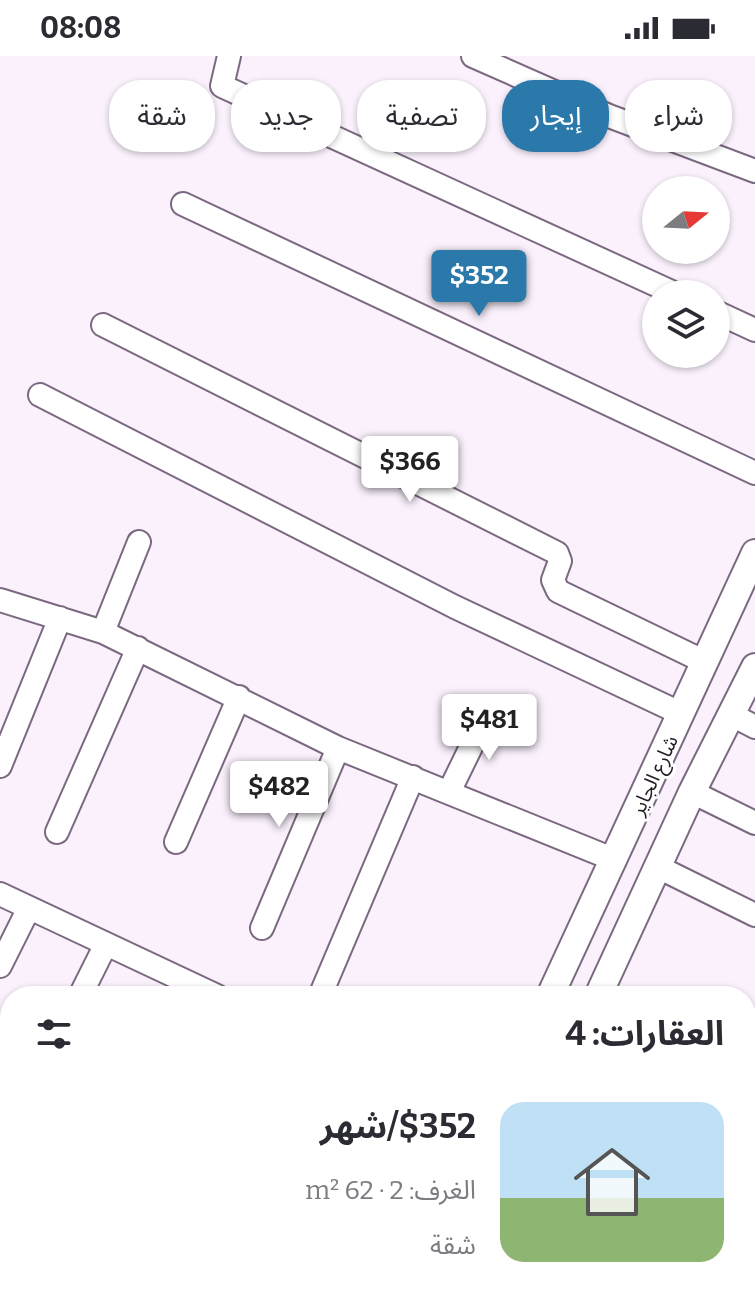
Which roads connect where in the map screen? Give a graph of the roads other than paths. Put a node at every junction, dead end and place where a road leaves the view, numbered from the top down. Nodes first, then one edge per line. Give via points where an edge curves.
1 (229, 56) edge
2 (473, 56) edge
3 (755, 171) edge
4 (183, 204) dead end
5 (645, 280) edge
6 (730, 318) edge
7 (103, 325) dead end
8 (755, 330) edge
9 (40, 395) dead end
10 (755, 473) edge
11 (139, 542) dead end
12 (755, 553) edge
13 (0, 600) edge
14 (60, 618) junction
15 (103, 632) junction
16 (138, 648) junction
17 (705, 662) junction
18 (755, 667) edge
19 (239, 697) junction
20 (488, 712) dead end
21 (682, 714) junction
22 (743, 721) edge
23 (338, 748) junction
24 (0, 766) edge
25 (413, 777) junction
26 (449, 792) junction
27 (692, 792) junction
28 (755, 823) edge
29 (57, 832) dead end
30 (176, 842) dead end
31 (615, 860) junction
32 (658, 867) junction
33 (0, 894) edge
34 (29, 908) junction
35 (755, 915) edge
36 (262, 928) dead end
37 (106, 944) junction
38 (0, 966) edge
39 (85, 986) edge
40 (189, 986) edge
41 (324, 986) edge
42 (555, 986) edge
43 (603, 986) edge

1 - 5 street via 222,86
2 - 3 street via 609,116
4 - 10 street
6 - 8 street
7 - 17 street via 557,553 560,561 553,580 558,591
9 - 21 street via 455,607
11 - 15 street
12 - 17 street, شارع الجاير
13 - 14 street
14 - 15 street
14 - 24 street
15 - 16 street
16 - 19 street
16 - 29 street
17 - 21 street, شارع الجاير
18 - 22 street, شارع الجاير
19 - 23 street
19 - 30 street
20 - 26 street
21 - 31 street, شارع الجاير
22 - 27 street, شارع الجاير
23 - 25 street
23 - 36 street
25 - 26 street
25 - 41 street
26 - 31 street
27 - 28 street
27 - 32 street, شارع الجاير
31 - 42 street, شارع الجاير
32 - 35 street
32 - 43 street, شارع الجاير
33 - 34 street
34 - 37 street
34 - 38 street
37 - 39 street
37 - 40 street

